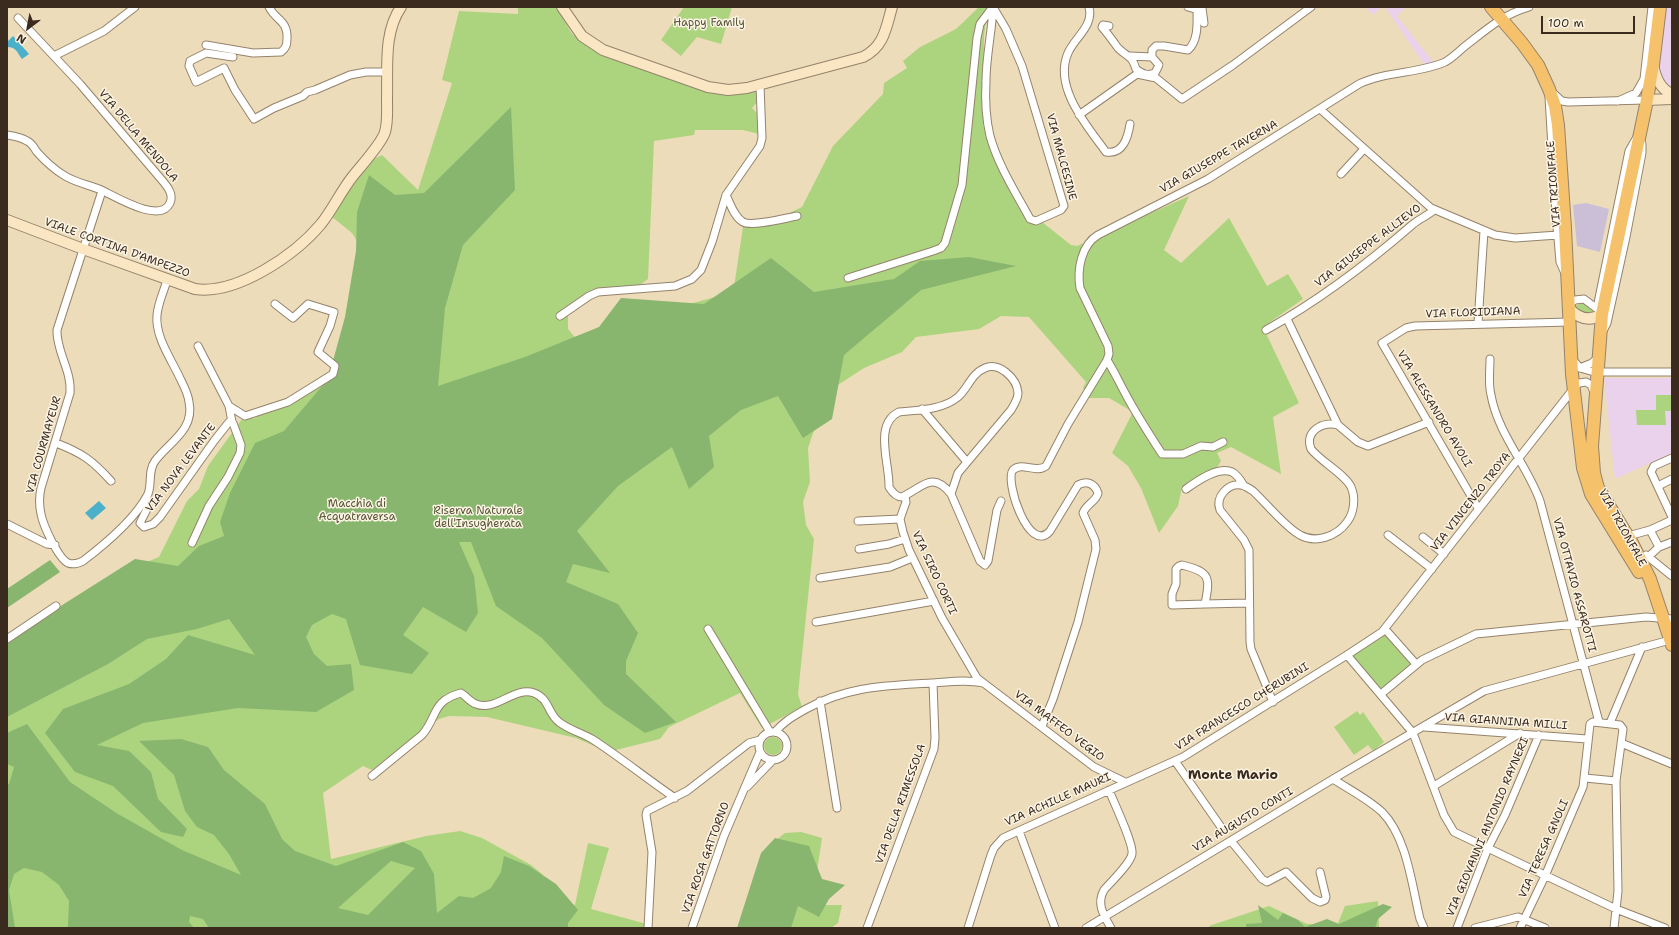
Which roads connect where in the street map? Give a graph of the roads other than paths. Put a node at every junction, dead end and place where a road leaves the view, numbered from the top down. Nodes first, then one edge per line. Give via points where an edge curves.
1 (136, 7) edge
2 (269, 7) edge
3 (401, 7) edge
4 (562, 7) edge
5 (892, 7) edge
6 (993, 7) edge
7 (1089, 7) edge
8 (1188, 7) edge
9 (1199, 7) edge
10 (1311, 7) edge
11 (1491, 7) edge
12 (1529, 7) edge
13 (1652, 7) edge
14 (1659, 7) edge
15 (1651, 17) junction
16 (18, 18) dead end
17 (1501, 18) junction
18 (1204, 23) dead end
19 (1109, 26) dead end
20 (206, 45) dead end
21 (54, 56) junction
22 (1130, 56) junction
23 (233, 57) dead end
24 (1152, 57) junction
25 (1653, 65) junction
26 (388, 72) junction
27 (760, 85) junction
28 (1550, 89) junction
29 (1672, 94) edge
30 (1672, 99) edge
31 (1646, 100) junction
32 (1618, 102) junction
33 (1320, 109) junction
34 (1079, 115) junction
35 (1130, 124) dead end
36 (1640, 132) junction
37 (7, 135) edge
38 (1364, 149) junction
39 (1341, 174) dead end
40 (102, 191) junction
41 (726, 195) junction
42 (1434, 210) junction
43 (797, 216) dead end
44 (7, 220) edge
45 (1484, 231) junction
46 (1558, 235) junction
47 (83, 249) junction
48 (848, 278) dead end
49 (1567, 278) junction
50 (168, 280) junction
51 (275, 304) dead end
52 (1569, 306) junction
53 (1600, 311) junction
54 (560, 316) dead end
55 (1287, 319) junction
56 (1570, 322) junction
57 (1478, 323) junction
58 (1266, 330) dead end
59 (1601, 333) junction
60 (1382, 343) joint
61 (198, 346) dead end
62 (1571, 356) junction
63 (1599, 357) junction
64 (1490, 358) dead end
65 (1107, 360) junction
66 (1580, 368) junction
67 (1598, 372) junction
68 (1672, 372) edge
69 (1574, 388) junction
70 (1595, 394) junction
71 (229, 406) junction
72 (922, 409) junction
73 (232, 422) junction
74 (1429, 422) junction
75 (1338, 425) junction
76 (1223, 442) dead end
77 (56, 443) junction
78 (1519, 458) junction
79 (1672, 458) edge
80 (967, 462) junction
81 (1672, 479) edge
82 (111, 482) dead end
83 (1244, 486) junction
84 (1658, 486) junction
85 (1186, 489) dead end
86 (950, 494) junction
87 (147, 496) junction
88 (905, 496) junction
89 (1001, 501) dead end
90 (1669, 501) edge
91 (1478, 508) junction
92 (1672, 517) edge
93 (900, 519) junction
94 (1672, 520) edge
95 (858, 521) dead end
96 (7, 524) edge
97 (1650, 530) junction
98 (1388, 534) dead end
99 (1423, 537) dead end
100 (905, 539) junction
101 (1630, 539) junction
102 (1672, 542) edge
103 (192, 543) dead end
104 (55, 545) junction
105 (1659, 548) junction
106 (859, 549) dead end
107 (1444, 554) junction
108 (1648, 557) junction
109 (912, 558) junction
110 (1432, 569) junction
111 (1672, 576) edge
112 (820, 578) dead end
113 (1655, 594) junction
114 (934, 601) junction
115 (1249, 603) junction
116 (1205, 604) junction
117 (56, 606) dead end
118 (1667, 618) edge
119 (816, 622) dead end
120 (1573, 623) junction
121 (708, 629) dead end
122 (1385, 629) junction
123 (7, 639) edge
124 (1671, 642) edge
125 (1642, 647) junction
126 (1347, 655) junction
127 (1584, 663) junction
128 (1416, 664) junction
129 (933, 683) junction
130 (983, 683) junction
131 (1381, 694) junction
132 (820, 701) junction
133 (1273, 702) junction
134 (1599, 722) junction
135 (1610, 723) junction
136 (1042, 726) junction
137 (1424, 727) junction
138 (772, 732) junction
139 (1413, 733) junction
140 (1521, 733) junction
141 (1539, 735) junction
142 (1587, 738) junction
143 (760, 740) junction
144 (1621, 743) junction
145 (760, 752) junction
146 (772, 760) junction
147 (1175, 761) junction
148 (1672, 764) edge
149 (372, 776) dead end
150 (1585, 778) junction
151 (1333, 779) junction
152 (1616, 781) junction
153 (1125, 782) junction
154 (1434, 786) junction
155 (1109, 790) junction
156 (740, 795) junction
157 (674, 798) junction
158 (838, 808) dead end
159 (1222, 827) dead end
160 (1019, 831) junction
161 (1232, 840) junction
162 (1488, 848) junction
163 (1320, 872) dead end
164 (1545, 876) junction
165 (1616, 908) junction
166 (1104, 917) junction
167 (1524, 919) junction
168 (648, 928) edge
169 (692, 928) edge
170 (867, 928) edge
171 (968, 928) edge
172 (1055, 928) edge
173 (1086, 928) edge
174 (1111, 928) edge
175 (1424, 928) edge
176 (1457, 928) edge
177 (1475, 928) edge
178 (1520, 928) edge
179 (1545, 928) edge
180 (1614, 928) edge
181 (1665, 928) edge

1 - 21 street via 104,31
2 - 20 street via 284,23 287,32 286,47 281,52 253,53
3 - 26 street, VIALE CORTINA D'AMPEZZO via 389,39
4 - 27 street via 582,36 610,52 712,88 738,89
5 - 27 street via 882,40 868,55
6 - 6 street, VIA MALCESINE via 986,80 990,135 1007,177 1030,219 1036,221 1061,210 1064,206 1022,66
6 - 48 street via 980,24 977,38 962,185 944,243 941,248 934,251
7 - 34 street via 1090,21 1069,50 1065,66 1068,90
8 - 9 street
9 - 18 street via 1202,8
9 - 24 street via 1196,36 1190,48 1188,50 1156,46 1152,50
10 - 34 street via 1182,99 1156,78 1137,74
11 - 17 main road, VIA TRIONFALE
12 - 17 street, VIA GIUSEPPE TAVERNA
13 - 15 street
14 - 15 street
14 - 25 main road, VIA TRIONFALE
15 - 32 street via 1642,82 1636,92
16 - 21 street, VIA DELLA MENDOLA
17 - 28 main road, VIA TRIONFALE via 1530,54
17 - 33 street, VIA GIUSEPPE TAVERNA via 1446,61 1366,80
19 - 22 street via 1102,26 1120,49
21 - 40 street, VIA DELLA MENDOLA via 162,179 169,189 171,200 165,210 154,211 133,206
22 - 24 street
22 - 24 street via 1136,69 1148,75 1155,73 1159,65
23 - 26 street via 205,53 190,61 189,68 196,82 224,68 254,119 307,92 350,75
25 - 29 street via 1660,85
25 - 31 main road, VIA TRIONFALE
26 - 50 street, VIALE CORTINA D'AMPEZZO via 386,126 383,137 322,222 298,246 266,269 220,288 200,289
27 - 41 street via 761,142
28 - 32 street via 1562,101
28 - 46 street, VIA TRIONFALE via 1549,108
28 - 49 main road, VIA TRIONFALE via 1558,125
30 - 31 street
31 - 32 street
31 - 36 main road, VIA TRIONFALE
33 - 38 street
33 - 65 street, VIA GIUSEPPE TAVERNA via 1208,179 1090,241 1083,254 1079,278 1081,291 1108,346
34 - 35 street via 1106,152 1110,153 1124,145
36 - 53 main road, VIA TRIONFALE
36 - 59 street via 1642,153 1626,237 1607,323
37 - 40 street, VIA DELLA MENDOLA via 29,142 64,176
38 - 39 street
38 - 42 street
40 - 47 street, VIA COURMAYEUR
41 - 43 street via 736,215 743,222
41 - 54 street via 706,258 695,278 675,286 598,292
42 - 45 street, VIA GIUSEPPE ALLIEVO
42 - 55 street, VIA GIUSEPPE ALLIEVO via 1372,259
44 - 47 street, VIALE CORTINA D'AMPEZZO
45 - 46 street, VIA GIUSEPPE ALLIEVO via 1515,238
45 - 57 street
46 - 49 street, VIA TRIONFALE via 1560,262
47 - 50 street, VIALE CORTINA D'AMPEZZO
47 - 77 street, VIA COURMAYEUR via 57,330 71,388
49 - 52 main road, VIA TRIONFALE
50 - 87 street, VIA COURMAYEUR via 158,310 158,328 186,391 190,412 184,431 154,462
51 - 71 street via 293,318 308,304 334,312 318,352 335,366 333,374 288,402 245,416
52 - 53 street via 1578,299 1584,299
52 - 53 street via 1576,315 1585,319 1594,318
52 - 56 main road, VIA TRIONFALE
53 - 59 main road, VIA TRIONFALE
55 - 58 street, VIA GIUSEPPE ALLIEVO
55 - 75 street
56 - 57 street, VIA FLORIDIANA
56 - 62 main road, VIA TRIONFALE
57 - 60 street, VIA FLORIDIANA via 1410,327
59 - 63 main road, VIA TRIONFALE
60 - 74 street, VIA ALESSANDRO AVOLI
61 - 71 street
62 - 66 street
62 - 69 main road, VIA TRIONFALE
63 - 66 street
63 - 67 main road, VIA TRIONFALE
64 - 78 street, VIA OTTAVIO ASSAROTTI via 1491,398 1502,427
65 - 76 street via 1162,454 1183,454 1201,446 1213,447
65 - 136 street via 1046,466 1037,470 1016,468 1010,479 1026,526 1039,536 1050,531 1078,485 1086,482 1094,485 1098,491 1098,495 1083,512 1094,535 1096,549 1078,622 1054,700
66 - 67 street
67 - 68 street
67 - 70 main road, VIA TRIONFALE
69 - 70 street via 1579,383 1586,382 1591,385
69 - 78 street, VIA VINCENZO TROYA
69 - 113 main road, VIA TRIONFALE via 1580,454 1588,489
70 - 101 main road, VIA TRIONFALE via 1592,441 1595,478 1600,492
71 - 73 street
72 - 80 street
72 - 80 street via 952,401 962,393 975,375 985,368 999,368 1009,375 1017,389 1015,403
72 - 88 street via 899,412 888,419 886,425 884,442 889,487 899,497
73 - 87 street, VIA NOVA LEVANTE via 229,422 214,441 160,517 144,527 140,523 147,509
73 - 103 street, VIA NOVA LEVANTE via 242,445 240,453 209,506
74 - 75 street via 1368,446 1358,442
74 - 91 street, VIA ALESSANDRO AVOLI
75 - 83 street via 1322,425 1313,432 1310,441 1313,451 1346,480 1352,489 1354,500 1351,514 1337,532 1322,538 1301,536 1253,491
77 - 82 street via 85,456
77 - 104 street, VIA COURMAYEUR via 41,488 39,503 42,518
78 - 91 street, VIA VINCENZO TROYA
78 - 120 street, VIA OTTAVIO ASSAROTTI via 1540,501
79 - 84 street via 1652,469
80 - 86 street via 956,478
81 - 84 street
83 - 85 street via 1232,472 1221,471
83 - 115 street via 1238,485 1227,489 1221,495 1218,504 1222,514 1248,547
84 - 90 street
86 - 88 street via 943,485 936,482 923,485
86 - 89 street via 980,561 985,565 988,561 996,510
87 - 104 street, VIA COURMAYEUR via 132,517 84,561 69,563
88 - 93 street via 906,502
90 - 92 street
91 - 107 street, VIA VINCENZO TROYA
93 - 95 street
93 - 100 street, VIA SIRO CORTI
94 - 97 street
96 - 104 street via 47,544
97 - 101 street
97 - 105 street
98 - 110 street
99 - 107 street
100 - 106 street
100 - 109 street, VIA SIRO CORTI
101 - 108 street
101 - 113 main road, VIA TRIONFALE
102 - 105 street
105 - 108 street
107 - 110 street, VIA VINCENZO TROYA
108 - 111 street
109 - 112 street via 892,566
109 - 114 street, VIA SIRO CORTI
110 - 122 street, VIA VINCENZO TROYA
113 - 118 main road, VIA TRIONFALE
114 - 119 street
114 - 130 street, VIA SIRO CORTI via 967,662
115 - 116 street
115 - 133 street via 1251,649
116 - 116 street via 1209,584 1206,575 1195,569 1178,566 1172,605
117 - 123 street
118 - 120 street
118 - 124 main road, VIA TRIONFALE
120 - 127 street, VIA OTTAVIO ASSAROTTI
120 - 128 street via 1476,634
121 - 138 street
122 - 126 street, VIA VINCENZO TROYA
122 - 128 street
124 - 125 street, VIA AUGUSTO CONTI
125 - 127 street, VIA AUGUSTO CONTI
125 - 135 street
126 - 131 street
126 - 133 street, VIA FRANCESCO CHERUBINI
127 - 134 street, VIA OTTAVIO ASSAROTTI
127 - 137 street, VIA AUGUSTO CONTI via 1484,691
128 - 131 street
129 - 130 street
129 - 132 street via 863,688
129 - 170 street, VIA DELLA RIMESSOLA via 934,749
130 - 136 street, VIA MAFFEO VEGIO
131 - 139 street
132 - 138 street via 785,721
132 - 158 street
133 - 147 street, VIA FRANCESCO CHERUBINI
134 - 135 street
134 - 142 street via 1590,724
135 - 144 street via 1622,726
136 - 153 street, VIA MAFFEO VEGIO via 1098,770
137 - 139 street, VIA AUGUSTO CONTI
137 - 140 street, VIA GIANNINA MILLI
138 - 143 street via 765,734
138 - 146 street via 783,737 787,748 780,758
139 - 151 street, VIA AUGUSTO CONTI
139 - 154 street
140 - 141 street, VIA GIANNINA MILLI
140 - 154 street
141 - 142 street, VIA GIANNINA MILLI
141 - 162 street, VIA GIOVANNI ANTONIO RAYNERI
142 - 150 street, VIA TERESA GNOLI
143 - 145 street
143 - 157 street via 749,744
144 - 148 street
144 - 152 street
145 - 146 street via 765,758
145 - 156 street, VIA ROSA GATTORNO
146 - 156 street, VIA ROSA GATTORNO
147 - 153 street, VIA FRANCESCO CHERUBINI
147 - 159 street
149 - 157 street via 422,735 437,708 449,698 461,693 474,703 484,705 530,692 545,700 562,725 592,739
150 - 152 street
150 - 164 street, VIA TERESA GNOLI
151 - 161 street, VIA AUGUSTO CONTI
151 - 175 street via 1375,806 1390,822 1403,849
152 - 165 street
153 - 155 street, VIA ACHILLE MAURI
154 - 162 street via 1450,828 1457,834
155 - 160 street, VIA ACHILLE MAURI
155 - 166 street via 1132,852 1130,859 1102,894 1100,904
156 - 169 street, VIA ROSA GATTORNO
157 - 168 street via 650,808 646,813 652,852
160 - 171 street, VIA ACHILLE MAURI via 1003,838 992,850
160 - 172 street
161 - 163 street via 1264,881 1267,882 1286,872 1312,898 1320,902 1326,897
161 - 166 street, VIA AUGUSTO CONTI
162 - 164 street
162 - 176 street, VIA GIOVANNI ANTONIO RAYNERI
164 - 165 street
164 - 167 street, VIA TERESA GNOLI
165 - 180 street
165 - 181 street
166 - 173 street, VIA AUGUSTO CONTI
166 - 174 street
167 - 177 street via 1516,917
167 - 178 street, VIA TERESA GNOLI
167 - 179 street

